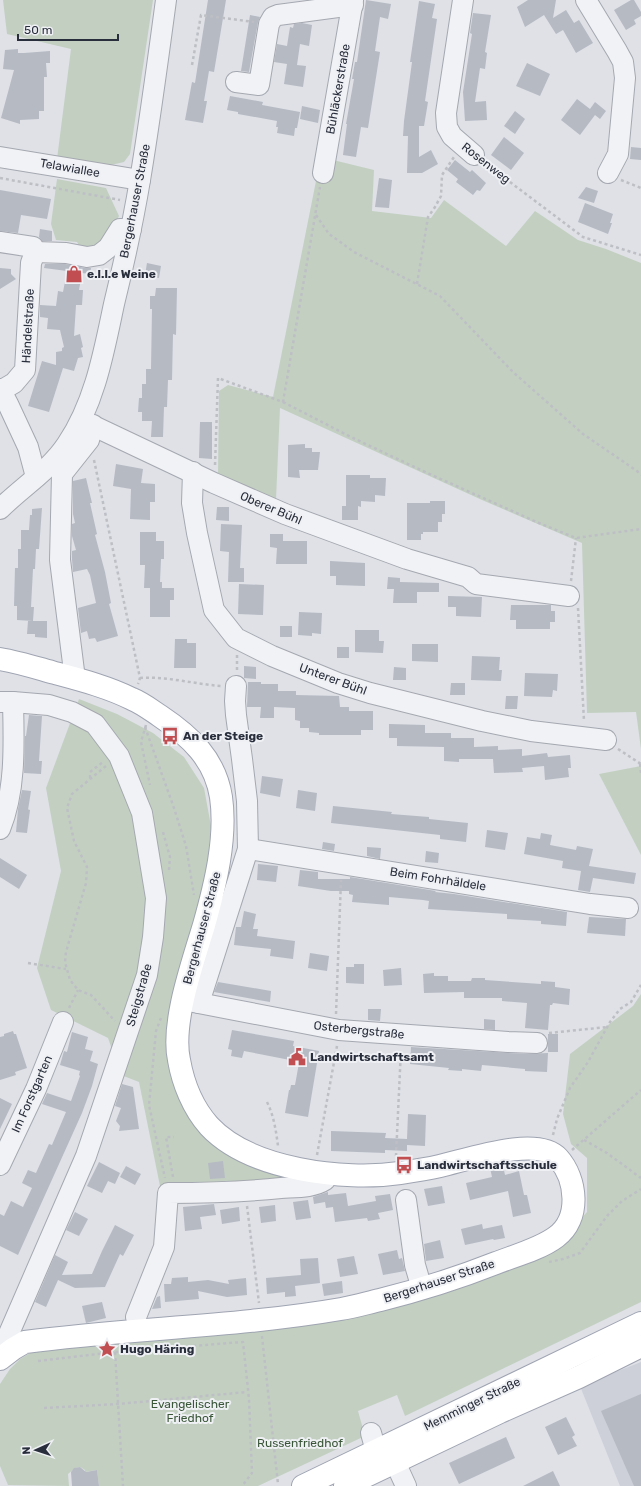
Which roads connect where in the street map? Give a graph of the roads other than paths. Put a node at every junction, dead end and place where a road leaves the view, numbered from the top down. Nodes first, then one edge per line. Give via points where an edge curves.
1 (166, 0) edge
2 (463, 0) edge
3 (586, 0) edge
4 (353, 2) edge
5 (236, 82) dead end
6 (465, 155) road end
7 (0, 157) edge
8 (608, 173) road end
9 (140, 180) junction
10 (321, 181) road end
11 (131, 229) junction
12 (0, 242) edge
13 (35, 252) junction
14 (1, 390) edge
15 (87, 422) junction
16 (193, 472) junction
17 (36, 477) junction
18 (0, 509) edge
19 (569, 596) road end
20 (0, 660) edge
21 (75, 679) junction
22 (236, 686) road end
23 (7, 702) edge
24 (606, 740) road end
25 (1, 822) edge
26 (248, 849) junction
27 (628, 908) dead end
28 (191, 1002) junction
29 (63, 1022) dead end
30 (537, 1043) dead end
31 (0, 1165) edge
32 (321, 1172) junction
33 (406, 1200) dead end
34 (422, 1289) junction
35 (136, 1317) dead end
36 (641, 1323) edge
37 (641, 1346) edge
38 (0, 1354) edge
39 (0, 1359) edge
40 (395, 1462) junction
41 (303, 1486) edge
42 (345, 1486) edge
43 (406, 1486) edge

1 - 9 street, Bergerhauser Straße
2 - 6 street, Rosenweg via 446,113 447,128
3 - 8 street via 623,62 625,78 618,154
4 - 5 street, Bühläckerstraße via 273,17 269,24 259,85
4 - 10 street, Bühläckerstraße
7 - 9 street, Telawiallee
9 - 11 street, Bergerhauser Straße
11 - 13 street via 120,229 108,248 99,255 87,257
11 - 15 street, Bergerhauser Straße
12 - 13 street via 33,247
13 - 14 street, Händelstraße via 31,263 25,370 14,383
14 - 17 street, Händelstraße via 28,447
15 - 16 street, Oberer Bühl
15 - 17 street, Bergerhauser Straße via 55,460
15 - 21 street via 89,440 62,474 60,560
16 - 19 street, Oberer Bühl via 285,514 408,560 468,577 476,584
16 - 24 street, Unterer Bühl via 192,502 214,610 236,638 272,656 370,693 531,731
17 - 18 street, Bergerhauser Straße
20 - 21 main road, Bergerhauser Straße
21 - 28 main road, Bergerhauser Straße via 134,699 182,731 200,749 215,775 221,794 221,843 216,883
22 - 26 street via 236,715 247,801
23 - 25 street via 12,768 10,795
23 - 38 street, Steigstraße via 49,705 72,712 95,724 117,754 142,813 156,898 147,975 86,1156
26 - 27 street, Beim Fohrhäldele
26 - 28 street
28 - 30 street, Osterbergstraße via 337,1029
28 - 32 main road, Bergerhauser Straße via 178,1034 177,1054 183,1078 193,1101 208,1125 242,1149 276,1163
29 - 31 street, Im Forstgarten via 36,1089
32 - 34 main road, Bergerhauser Straße via 349,1176 396,1174 522,1148 550,1152 559,1159 569,1177 574,1199 570,1221 558,1236 478,1270
32 - 35 street via 325,1180 308,1186 245,1192 171,1188 164,1247
33 - 34 street via 415,1265
34 - 39 main road, Bergerhauser Straße via 345,1309 261,1320 25,1342
36 - 41 main road, Memminger Straße via 373,1442
37 - 40 main road, Memminger Straße via 581,1381 500,1412
40 - 42 main road, Memminger Straße
40 - 43 street

